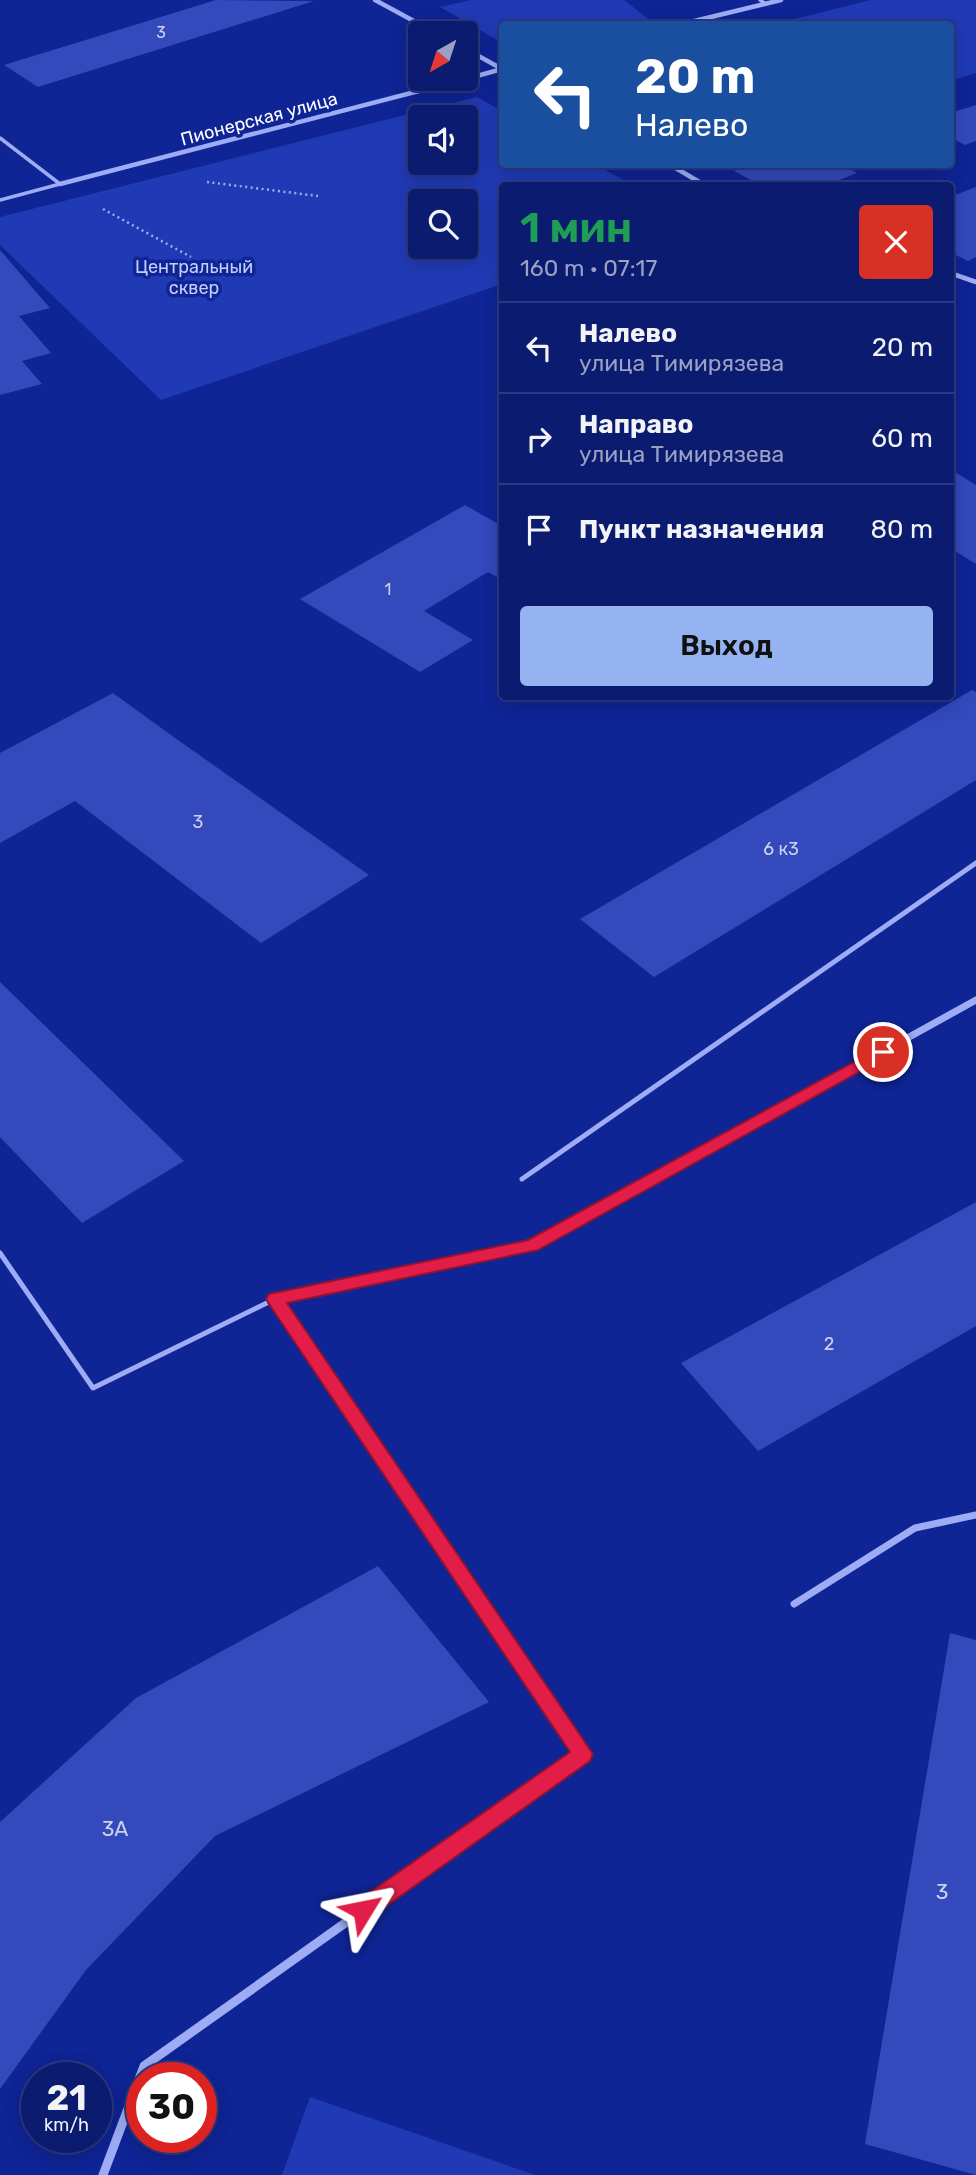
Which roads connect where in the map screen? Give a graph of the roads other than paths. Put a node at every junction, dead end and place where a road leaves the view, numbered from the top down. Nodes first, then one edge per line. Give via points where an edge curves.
1 (375, 0) edge
2 (760, 0) edge
3 (781, 0) edge
4 (766, 4) junction
5 (414, 21) edge
6 (695, 21) edge
7 (478, 56) edge
8 (499, 67) edge
9 (499, 70) edge
10 (478, 75) edge
11 (420, 91) edge
12 (0, 138) edge
13 (676, 168) edge
14 (699, 182) edge
15 (60, 184) junction
16 (0, 200) edge
17 (954, 274) edge
18 (976, 282) edge
19 (976, 863) edge
20 (976, 1000) edge
21 (522, 1179) dead end
22 (0, 1253) edge
23 (275, 1299) junction
24 (976, 1515) edge
25 (794, 1604) dead end
26 (103, 2175) edge

1 - 5 street
2 - 4 lane
3 - 4 street
4 - 6 street
7 - 8 street
9 - 10 street, Пионерская улица
11 - 15 street, Пионерская улица
12 - 15 lane
13 - 14 street
15 - 16 lane
17 - 18 street
19 - 21 lane
20 - 23 street via 532,1246
22 - 23 lane via 93,1388
23 - 26 street via 583,1754 144,2066
24 - 25 lane via 915,1528

